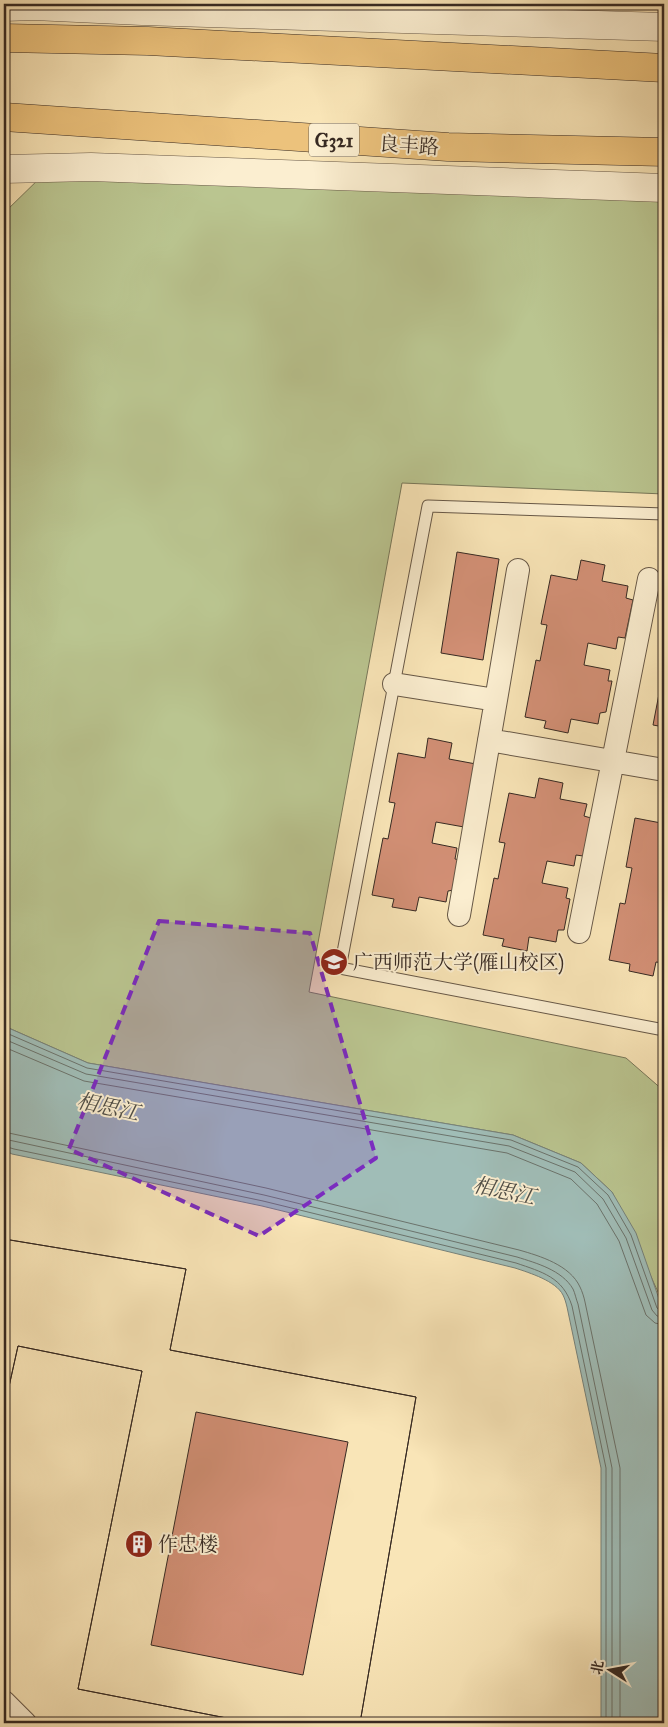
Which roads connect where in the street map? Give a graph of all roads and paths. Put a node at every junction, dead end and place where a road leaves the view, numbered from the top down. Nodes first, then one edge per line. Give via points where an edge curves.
1 (4, 7) edge
2 (138, 8) edge
3 (426, 11) edge
4 (664, 27) edge
5 (4, 38) edge
6 (664, 68) edge
7 (4, 117) edge
8 (664, 152) edge
9 (4, 168) edge
10 (664, 188) edge
11 (664, 514) edge
12 (518, 570) dead end
13 (649, 579) dead end
14 (394, 684) junction
15 (496, 700) junction
16 (489, 740) junction
17 (613, 761) junction
18 (664, 770) edge
19 (459, 914) dead end
20 (579, 932) dead end
21 (664, 1030) edge
22 (4, 1702) edge
23 (26, 1723) edge

1 - 2 street
2 - 3 street
3 - 4 street
5 - 6 highway via 148,41
7 - 8 highway, 良丰路 / G321 via 448,147
9 - 10 street via 91,167
11 - 14 lane via 428,506
12 - 15 street
13 - 17 street
14 - 15 street
14 - 21 lane via 340,968
15 - 16 street
16 - 17 street
16 - 19 street
17 - 18 street
17 - 20 street
22 - 23 street

